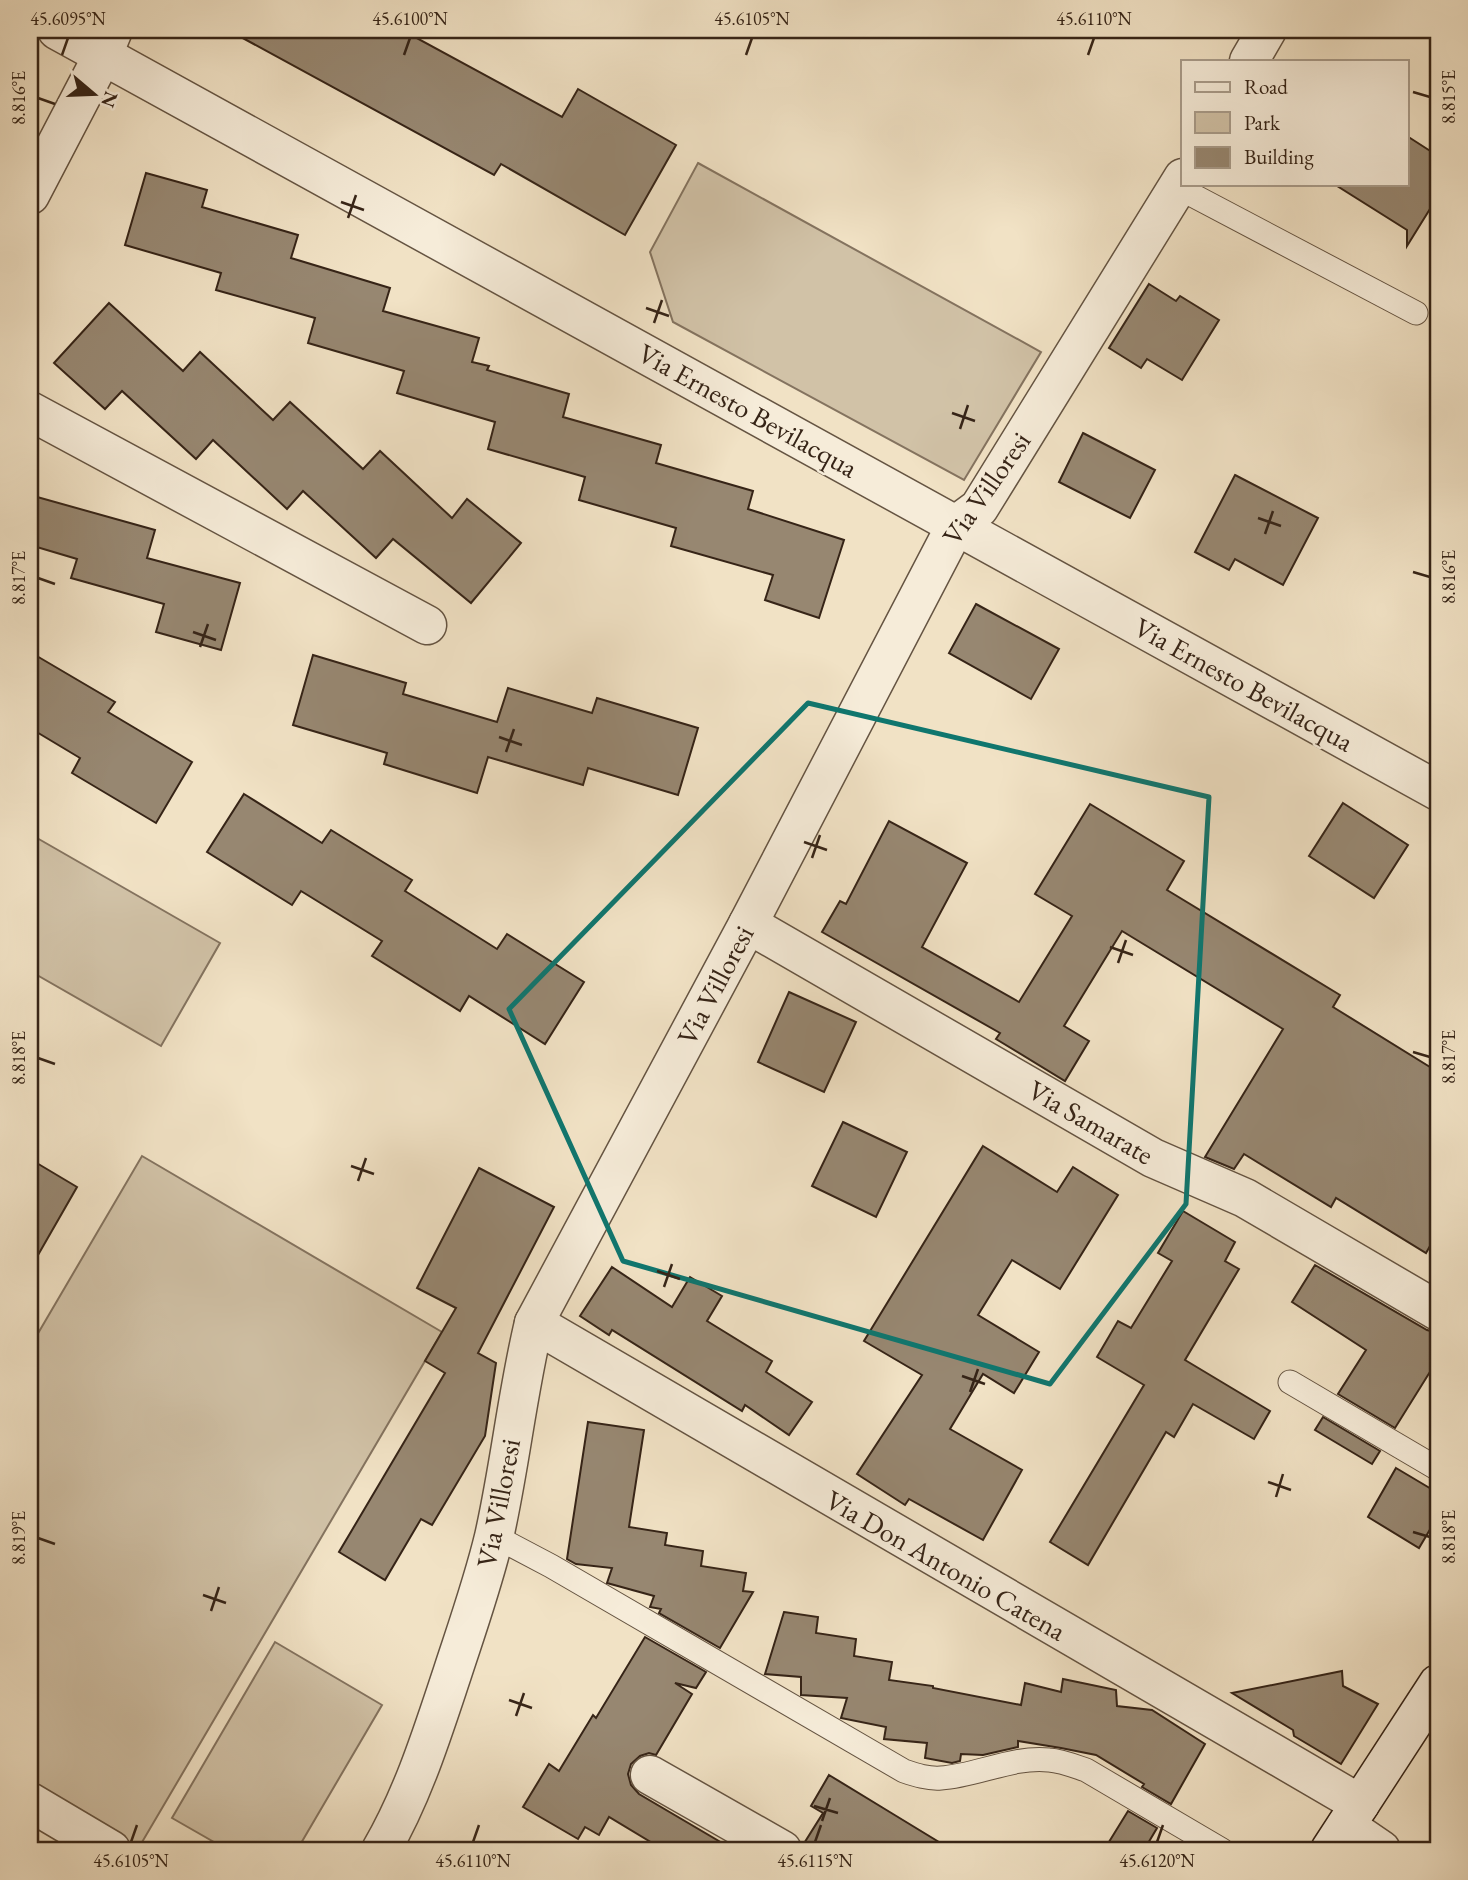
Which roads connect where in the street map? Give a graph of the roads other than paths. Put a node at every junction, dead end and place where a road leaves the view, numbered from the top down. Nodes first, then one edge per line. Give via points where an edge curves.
1 (57, 30) edge
2 (1266, 30) edge
3 (108, 43) edge
4 (1250, 60) edge
5 (1180, 183) edge
6 (1185, 186) edge
7 (30, 195) edge
8 (1416, 313) dead end
9 (30, 411) edge
10 (956, 525) junction
11 (427, 625) dead end
12 (1438, 790) edge
13 (748, 924) junction
14 (1438, 1311) edge
15 (534, 1323) junction
16 (1290, 1382) dead end
17 (1438, 1469) edge
18 (494, 1536) junction
19 (1438, 1684) edge
20 (650, 1775) dead end
21 (30, 1802) edge
22 (1345, 1827) edge
23 (111, 1850) edge
24 (381, 1850) edge
25 (782, 1850) edge
26 (1222, 1850) edge
27 (1381, 1850) edge

1 - 3 street, Via Ernesto Bevilacqua
2 - 4 street
3 - 7 street
3 - 10 street, Via Ernesto Bevilacqua
5 - 10 street, Via Villoresi via 979,508
6 - 8 lane
9 - 11 street
10 - 12 street, Via Ernesto Bevilacqua
10 - 13 street, Via Villoresi
13 - 14 street, Via Samarate via 1153,1158 1245,1198
13 - 15 street, Via Villoresi
15 - 18 street, Via Villoresi
15 - 22 street, Via Don Antonio Catena
16 - 17 lane
18 - 24 street, Via Villoresi via 427,1749
18 - 26 lane via 904,1771 940,1779 1027,1761 1066,1763 1086,1770
19 - 22 street
20 - 25 street
21 - 23 street
22 - 27 street, Via Don Antonio Catena

